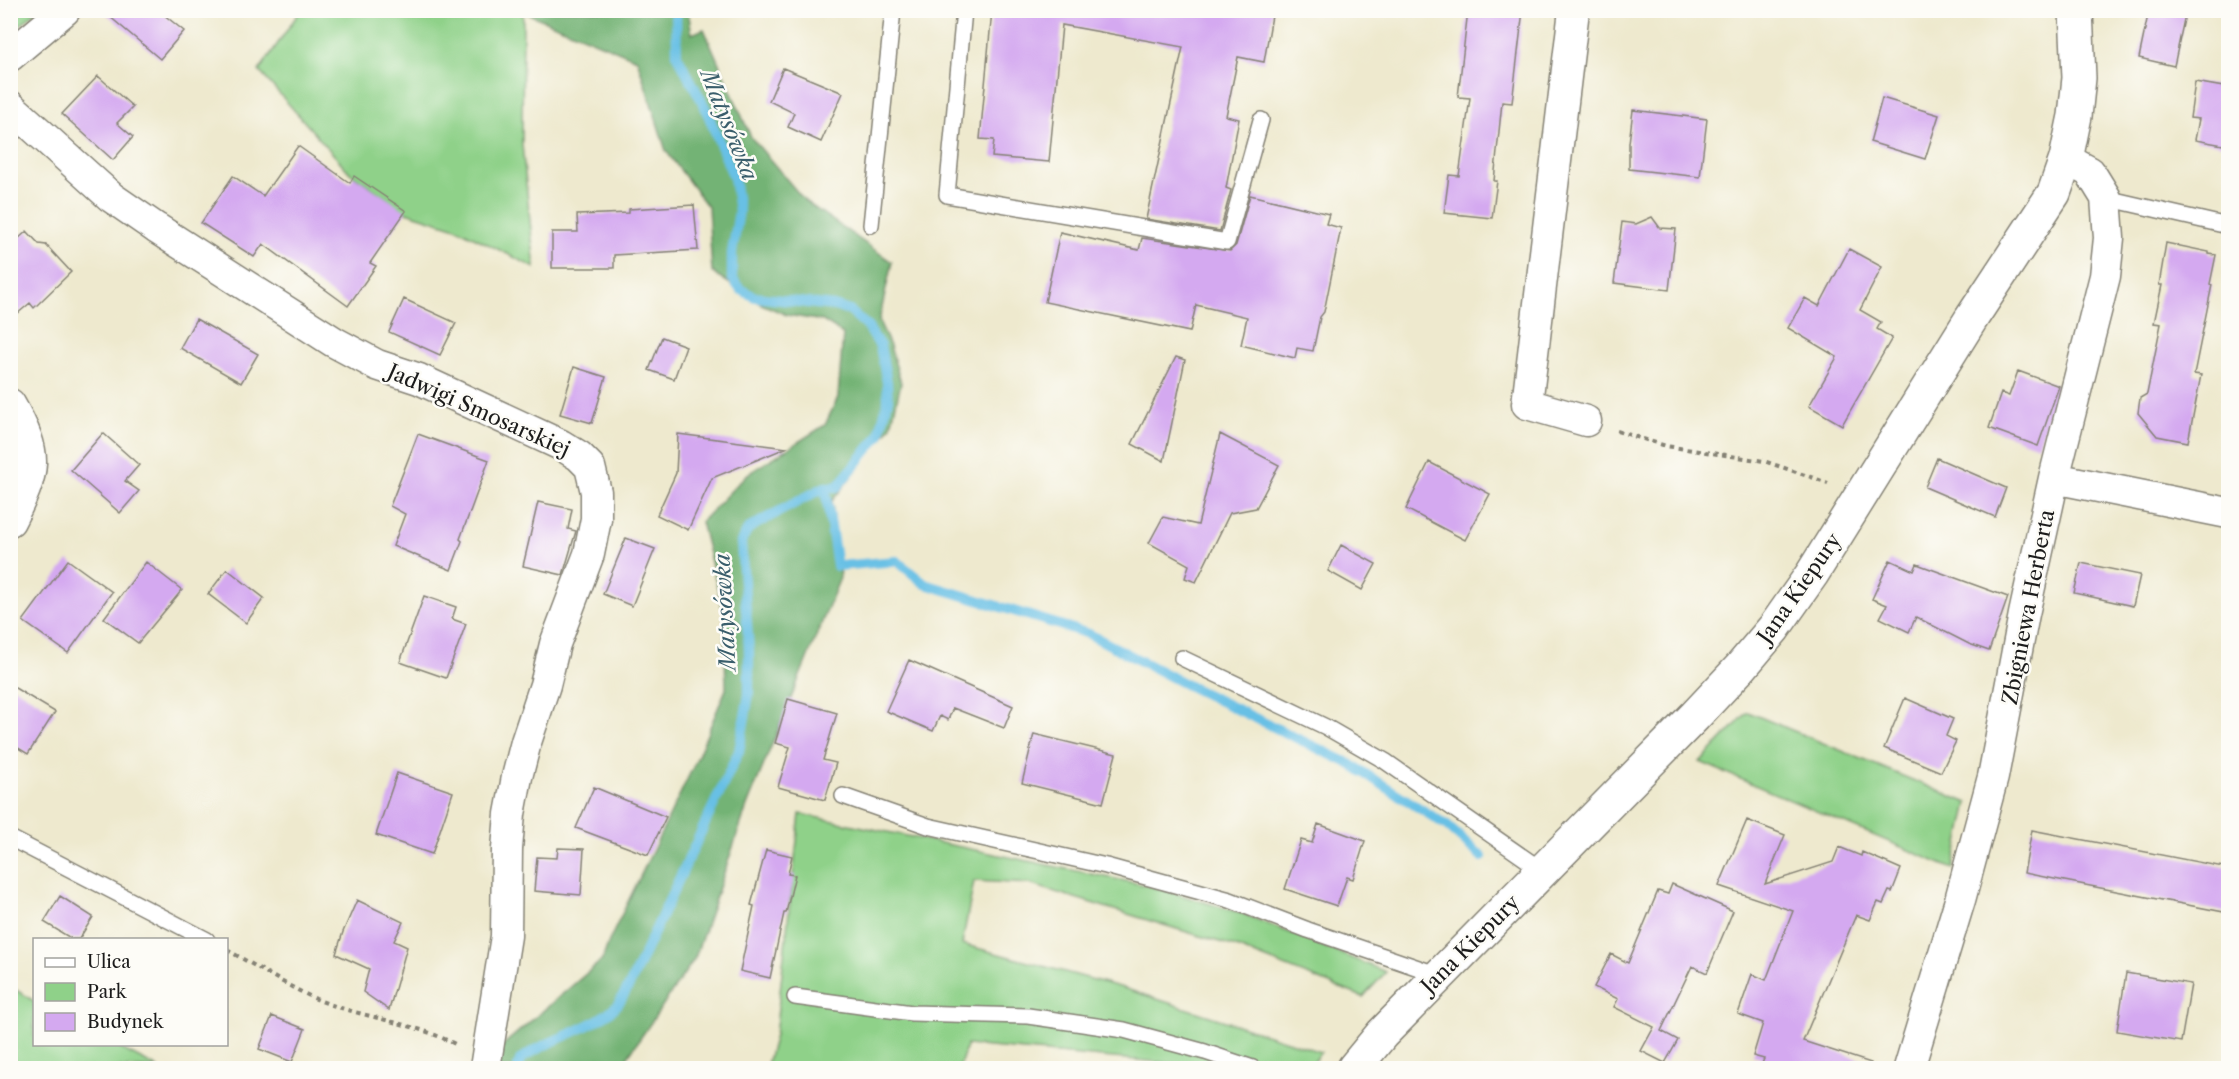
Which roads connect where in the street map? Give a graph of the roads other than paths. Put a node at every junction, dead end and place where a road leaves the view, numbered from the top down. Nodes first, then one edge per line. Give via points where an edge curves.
1 (65, 10) edge
2 (893, 10) edge
3 (964, 10) edge
4 (1574, 10) edge
5 (2076, 10) edge
6 (10, 56) edge
7 (10, 106) edge
8 (1261, 120) dead end
9 (2066, 159) junction
10 (2106, 198) junction
11 (871, 225) dead end
12 (2229, 226) edge
13 (10, 404) edge
14 (1586, 421) road end
15 (2054, 478) junction
16 (2229, 513) edge
17 (10, 521) edge
18 (1182, 658) dead end
19 (843, 796) dead end
20 (10, 838) edge
21 (1543, 871) junction
22 (205, 938) edge
23 (1439, 975) junction
24 (795, 997) dead end
25 (486, 1065) edge
26 (1253, 1068) edge
27 (1354, 1068) edge
28 (1909, 1068) edge

1 - 6 street
2 - 11 lane
3 - 8 lane via 947,195 1227,242
4 - 14 street via 1527,404
5 - 9 street, Jana Kiepury via 2079,78
7 - 25 street, Jadwigi Smosarskiej via 111,197 334,342 561,445 590,467 596,492 596,519 589,554 555,644 510,814 506,936
9 - 10 street, Zbigniewa Herberta via 2090,172
9 - 21 street, Jana Kiepury via 2054,193 1774,628
10 - 12 lane
10 - 15 street, Zbigniewa Herberta via 2109,238 2105,276
13 - 17 street via 23,428 32,465 30,480
15 - 16 street
15 - 28 street, Zbigniewa Herberta via 1993,777
18 - 21 lane via 1326,727 1375,755
19 - 23 lane via 928,826 1106,866 1230,900
20 - 22 lane
21 - 23 street, Jana Kiepury
23 - 27 street, Jana Kiepury
24 - 26 lane via 912,1013 1028,1016 1124,1030

